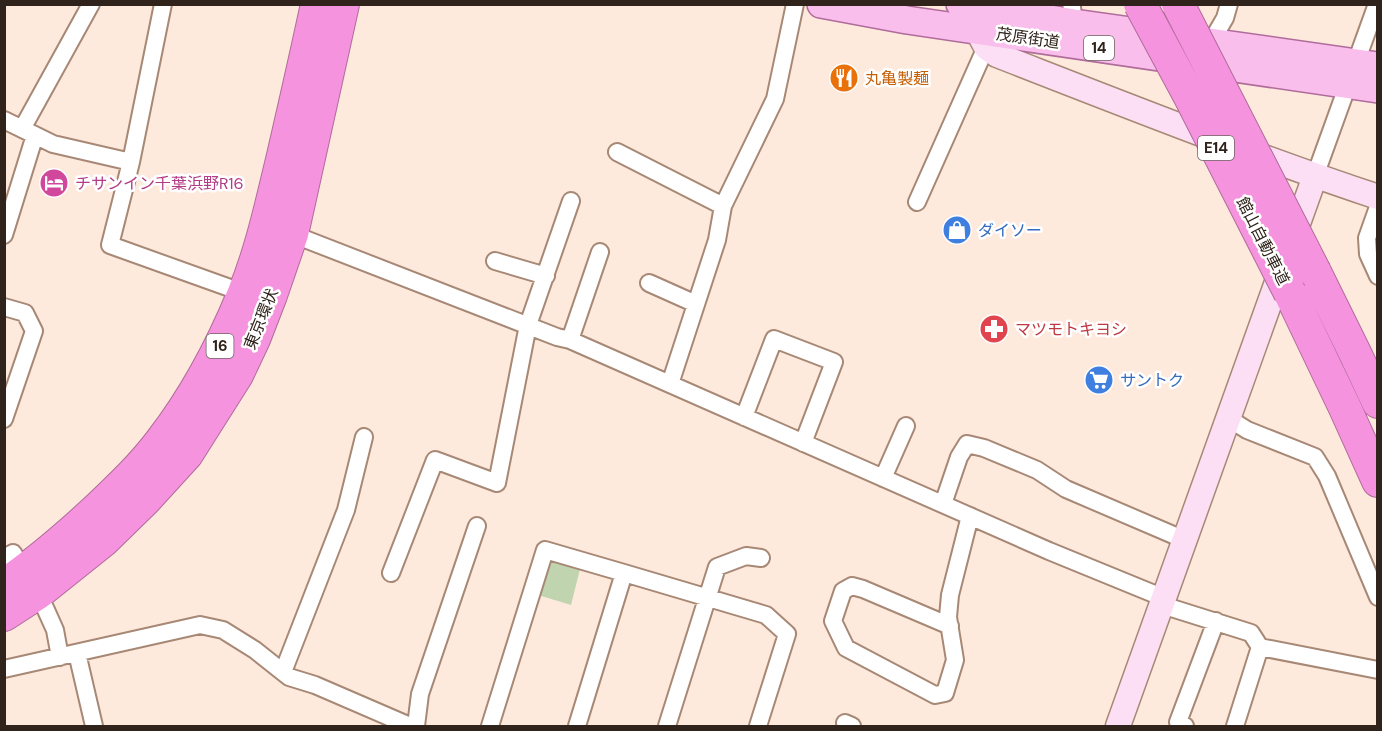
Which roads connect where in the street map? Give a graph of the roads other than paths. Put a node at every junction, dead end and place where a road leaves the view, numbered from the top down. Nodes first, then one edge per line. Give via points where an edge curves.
1 (91, 4) edge
2 (163, 4) edge
3 (317, 4) edge
4 (343, 4) edge
5 (795, 4) edge
6 (821, 4) edge
7 (960, 4) edge
8 (1140, 4) edge
9 (1178, 4) edge
10 (1229, 4) edge
11 (1377, 4) edge
12 (965, 5) edge
13 (1072, 14) edge
14 (981, 38) junction
15 (1211, 42) junction
16 (1361, 71) edge
17 (1377, 90) edge
18 (4, 120) edge
19 (28, 132) junction
20 (617, 152) dead end
21 (131, 162) junction
22 (1315, 176) junction
23 (1377, 197) edge
24 (571, 201) dead end
25 (917, 202) dead end
26 (723, 206) junction
27 (1377, 207) edge
28 (292, 234) junction
29 (4, 235) edge
30 (600, 252) dead end
31 (495, 261) dead end
32 (546, 276) junction
33 (1377, 276) edge
34 (649, 283) dead end
35 (244, 293) junction
36 (696, 304) junction
37 (4, 307) edge
38 (528, 326) junction
39 (570, 340) junction
40 (670, 384) junction
41 (1377, 402) edge
42 (744, 417) junction
43 (1228, 418) junction
44 (4, 419) edge
45 (906, 426) dead end
46 (364, 437) dead end
47 (803, 443) junction
48 (883, 478) junction
49 (1377, 481) edge
50 (943, 504) junction
51 (970, 516) junction
52 (477, 526) dead end
53 (1185, 540) junction
54 (761, 558) dead end
55 (392, 573) dead end
56 (624, 573) junction
57 (18, 577) edge
58 (1377, 597) edge
59 (708, 598) junction
60 (1163, 602) junction
61 (4, 615) edge
62 (1216, 621) junction
63 (950, 626) junction
64 (1260, 647) junction
65 (69, 655) junction
66 (4, 669) edge
67 (1377, 670) edge
68 (283, 672) junction
69 (94, 726) edge
70 (410, 726) edge
71 (416, 726) edge
72 (490, 726) edge
73 (577, 726) edge
74 (667, 726) edge
75 (758, 726) edge
76 (1118, 726) edge
77 (1185, 726) edge
78 (1235, 726) edge

1 - 19 street
2 - 21 street
3 - 35 highway, 東京環状 / 16 via 273,197
4 - 28 highway, 東京環状 / 16
5 - 26 street via 776,99
6 - 14 main road, 茂原街道 / 14
7 - 12 main road, 茂原街道 / 14
8 - 49 highway, 館山自動車道 / E14, bridge via 1290,293
9 - 41 highway, 館山自動車道 / E14, bridge
10 - 15 street
11 - 16 street
12 - 13 main road, 茂原街道 / 14
12 - 14 street
13 - 15 main road, 茂原街道 / 14
14 - 16 main road, 茂原街道 / 14
14 - 22 street via 997,55
14 - 25 street
15 - 16 main road, 茂原街道 / 14
16 - 17 main road, 茂原街道 / 14
16 - 22 street
18 - 19 street
19 - 21 street via 53,144
19 - 29 street
20 - 26 street
21 - 35 street via 110,246
22 - 23 street
22 - 43 street
24 - 32 street
26 - 36 street via 717,240
27 - 33 street via 1367,238 1368,254
28 - 38 street
28 - 57 highway, 東京環状 / 16 via 237,375 187,454 103,541
30 - 39 street
31 - 32 street
32 - 38 street
34 - 36 street
35 - 57 highway, 東京環状 / 16 via 214,358 161,442 83,522
36 - 40 street
37 - 44 street via 25,313 34,332
38 - 39 street
38 - 55 street via 496,483 435,460
39 - 40 street
40 - 42 street
42 - 47 street
42 - 47 street via 774,339 834,362
43 - 53 street
43 - 58 street via 1247,430 1315,457 1327,476
45 - 48 street
46 - 68 street via 346,510
47 - 48 street
48 - 50 street
50 - 51 street
50 - 53 street via 959,457 968,444 1037,470 1066,489
51 - 60 street
51 - 63 street via 950,595
52 - 71 street via 420,694
53 - 60 street
54 - 59 street via 746,556 717,567
56 - 59 street
56 - 72 street via 545,550
56 - 73 street
57 - 61 highway, 東京環状 / 16
57 - 65 street
59 - 74 street
59 - 75 street via 766,615 788,634
60 - 62 street
60 - 76 street
62 - 64 street via 1251,633
62 - 77 street via 1178,722
63 - 63 street via 955,660 945,693 935,695 846,648 833,621 843,591 852,586
64 - 67 street
64 - 78 street
65 - 66 street
65 - 68 street via 200,625 223,630
65 - 69 street
68 - 70 street

